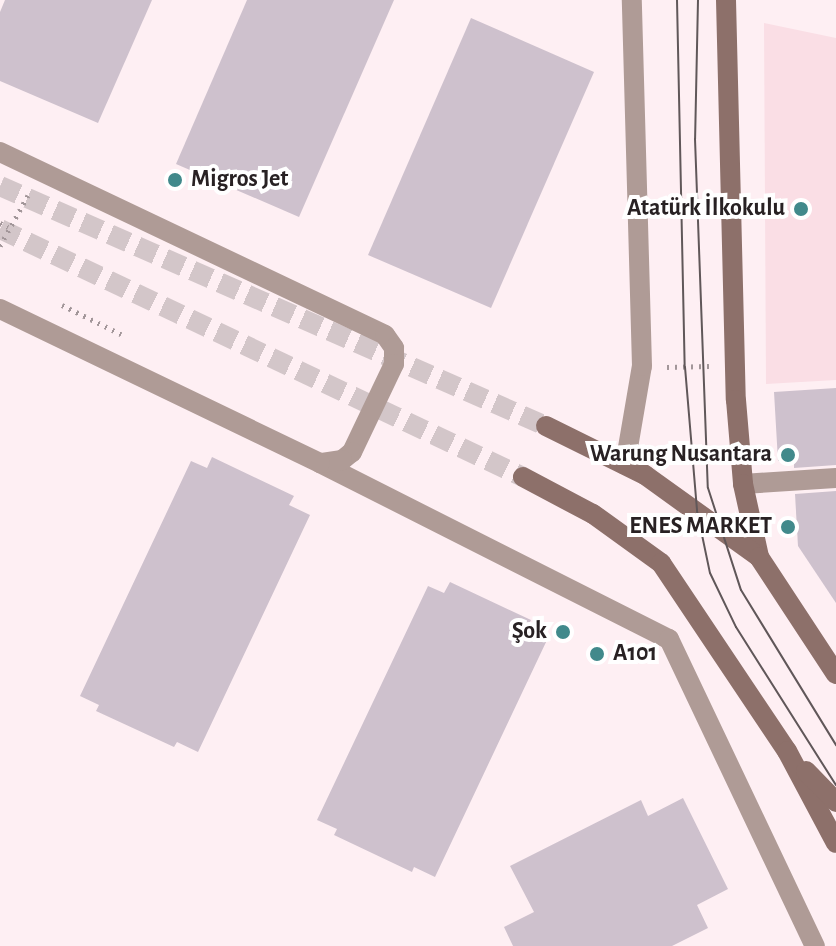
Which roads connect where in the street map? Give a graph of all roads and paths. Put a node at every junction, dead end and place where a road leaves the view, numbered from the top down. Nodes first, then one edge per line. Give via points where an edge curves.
1 (632, 0) edge
2 (726, 0) edge
3 (0, 152) edge
4 (36, 195) dead end
5 (0, 223) edge
6 (8, 227) junction
7 (0, 246) edge
8 (58, 303) dead end
9 (0, 309) edge
10 (127, 341) dead end
11 (734, 364) junction
12 (642, 366) junction
13 (546, 426) tunnel mouth
14 (320, 463) junction
15 (625, 465) junction
16 (523, 477) tunnel mouth
17 (836, 478) edge
18 (743, 484) junction
19 (759, 557) junction
20 (828, 648) edge
21 (836, 674) edge
22 (787, 751) junction
23 (836, 802) edge
24 (836, 843) edge
25 (815, 946) edge

1 - 12 street
2 - 11 main road
3 - 14 street via 385,335 394,348 394,364 352,452 342,460
4 - 6 path via 21,201
5 - 6 path
6 - 7 path
8 - 10 path via 116,330
9 - 14 street
11 - 12 path
11 - 18 main road
12 - 15 street
13 - 15 main road
14 - 25 street via 669,639
15 - 19 main road
16 - 22 main road via 593,514 661,563
17 - 18 street
18 - 19 main road
19 - 20 main road
20 - 21 main road
22 - 23 main road
22 - 24 main road

